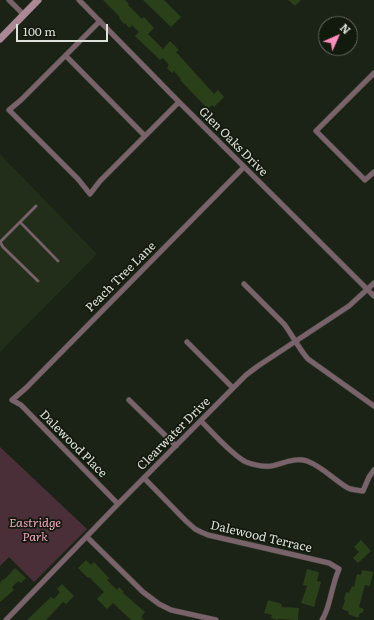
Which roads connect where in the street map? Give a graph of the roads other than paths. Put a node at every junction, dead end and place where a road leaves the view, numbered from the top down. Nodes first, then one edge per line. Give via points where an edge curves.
1 (9, 0) edge
2 (38, 0) edge
3 (79, 0) edge
4 (24, 14) junction
5 (100, 21) junction
6 (0, 39) edge
7 (66, 56) junction
8 (374, 73) edge
9 (179, 102) junction
10 (145, 136) junction
11 (244, 167) junction
12 (374, 172) edge
13 (36, 206) dead end
14 (20, 222) junction
15 (58, 261) dead end
16 (38, 281) dead end
17 (374, 283) edge
18 (244, 284) dead end
19 (367, 290) junction
20 (374, 296) edge
21 (187, 342) dead end
22 (296, 342) junction
23 (233, 388) junction
24 (12, 400) joint
25 (129, 400) dead end
26 (374, 406) edge
27 (201, 420) junction
28 (176, 446) junction
29 (374, 470) edge
30 (144, 478) junction
31 (118, 504) junction
32 (87, 537) junction
33 (6, 620) edge
34 (216, 620) edge
35 (322, 620) edge

1 - 4 street
2 - 4 street
3 - 5 street, Glen Oaks Drive
4 - 6 street
5 - 7 street
5 - 9 street, Glen Oaks Drive
7 - 10 street
7 - 10 street via 9,110 90,194
8 - 12 street via 316,131 365,180
9 - 10 street
9 - 11 street, Glen Oaks Drive
11 - 19 street, Glen Oaks Drive
11 - 24 street, Peach Tree Lane
13 - 14 lane
14 - 15 lane
14 - 16 lane via 0,242
17 - 19 street, Clearwater Drive
18 - 22 street via 280,319
19 - 20 street, Glen Oaks Drive
19 - 22 street, Clearwater Drive via 349,306
21 - 23 street
22 - 23 street, Clearwater Drive via 252,371
22 - 26 street via 308,360
23 - 27 street, Clearwater Drive
24 - 31 street, Dalewood Place via 21,405
25 - 28 street
27 - 28 street, Clearwater Drive
27 - 29 street via 229,449 245,461 257,465 268,466 303,460 349,489 363,491
28 - 30 street, Clearwater Drive
30 - 31 street, Clearwater Drive
30 - 35 street, Dalewood Terrace via 186,521 201,532 329,563 339,569
31 - 32 street, Clearwater Drive
32 - 33 street, Clearwater Drive
32 - 34 street via 143,592 159,604 171,610

